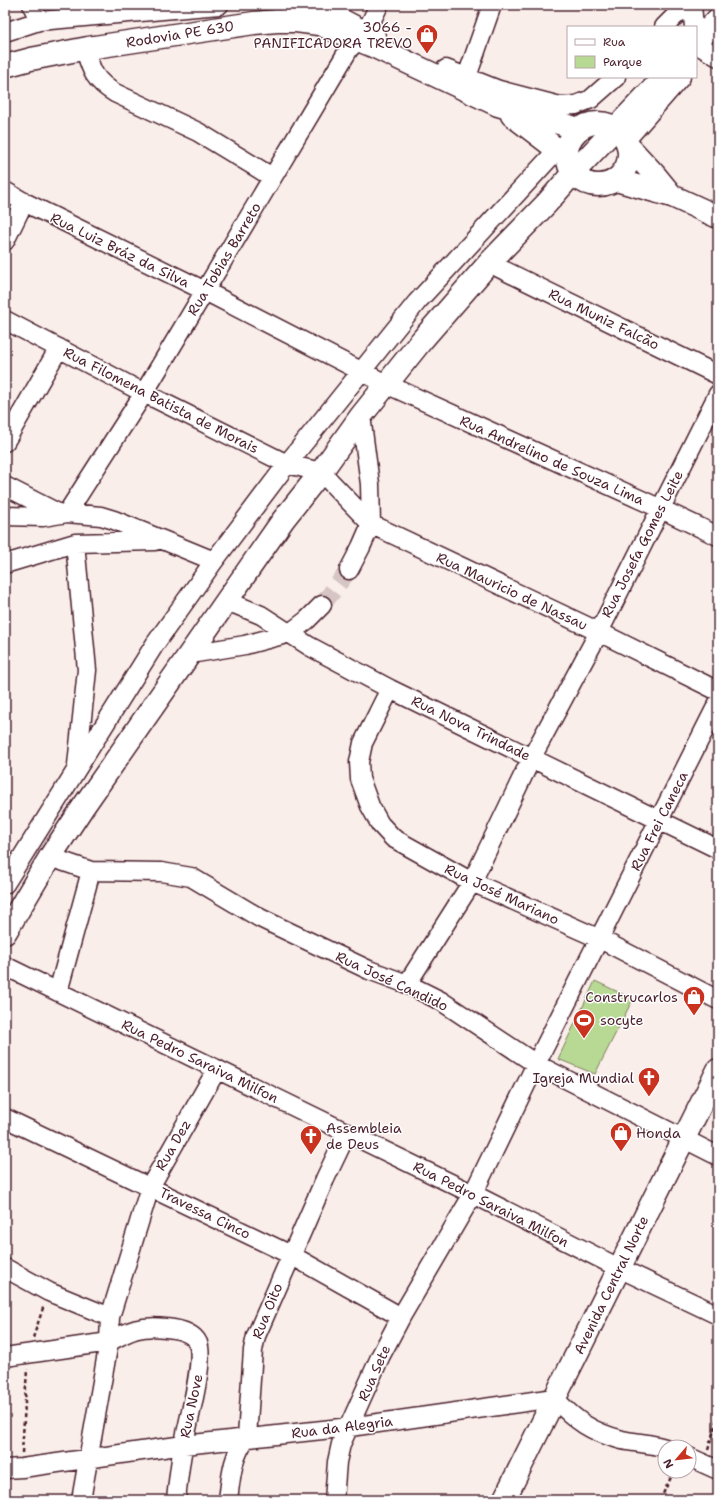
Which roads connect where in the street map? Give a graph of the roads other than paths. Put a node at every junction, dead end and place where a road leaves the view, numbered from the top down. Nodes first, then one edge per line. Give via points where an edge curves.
1 (219, 5) edge
2 (289, 5) edge
3 (379, 5) edge
4 (492, 5) edge
5 (686, 5) edge
6 (692, 5) edge
7 (113, 10) edge
8 (35, 13) edge
9 (318, 15) edge
10 (718, 19) edge
11 (665, 26) edge
12 (694, 26) edge
13 (5, 32) edge
14 (362, 36) junction
15 (85, 49) junction
16 (702, 51) edge
17 (5, 66) edge
18 (615, 78) edge
19 (663, 78) edge
20 (680, 78) edge
21 (465, 84) junction
22 (498, 105) junction
23 (579, 129) junction
24 (624, 139) junction
25 (566, 160) junction
26 (272, 177) junction
27 (616, 180) junction
28 (5, 191) edge
29 (672, 196) junction
30 (24, 202) junction
31 (718, 217) edge
32 (5, 240) edge
33 (490, 263) junction
34 (204, 292) junction
35 (5, 320) edge
36 (59, 348) junction
37 (362, 372) junction
38 (718, 375) edge
39 (386, 384) junction
40 (144, 393) junction
41 (718, 394) edge
42 (361, 416) junction
43 (5, 442) edge
44 (287, 464) junction
45 (321, 472) junction
46 (5, 486) edge
47 (659, 508) junction
48 (64, 514) junction
49 (5, 516) edge
50 (371, 524) junction
51 (718, 536) edge
52 (163, 540) junction
53 (75, 543) junction
54 (214, 561) junction
55 (5, 564) edge
56 (348, 570) tunnel mouth
57 (227, 601) junction
58 (322, 605) tunnel mouth
59 (599, 632) junction
60 (290, 633) junction
61 (190, 654) junction
62 (390, 689) junction
63 (718, 691) edge
64 (718, 703) edge
65 (532, 757) junction
66 (76, 770) junction
67 (659, 820) junction
68 (718, 849) edge
69 (50, 857) junction
70 (91, 871) junction
71 (472, 882) junction
72 (5, 884) edge
73 (5, 933) edge
74 (600, 939) junction
75 (5, 966) edge
76 (407, 984) junction
77 (58, 992) junction
78 (718, 1000) edge
79 (536, 1064) junction
80 (217, 1069) junction
81 (718, 1070) edge
82 (5, 1118) edge
83 (348, 1133) junction
84 (683, 1139) junction
85 (718, 1156) edge
86 (150, 1187) junction
87 (473, 1194) junction
88 (291, 1255) junction
89 (5, 1268) edge
90 (619, 1268) junction
91 (718, 1315) edge
92 (110, 1317) junction
93 (401, 1317) junction
94 (108, 1342) junction
95 (5, 1356) edge
96 (554, 1398) junction
97 (350, 1427) junction
98 (247, 1437) junction
99 (184, 1445) junction
100 (657, 1446) edge
101 (88, 1458) junction
102 (13, 1468) edge
103 (81, 1500) edge
104 (176, 1500) edge
105 (228, 1500) edge
106 (334, 1500) edge
107 (504, 1500) edge

1 - 7 street
2 - 9 street
3 - 14 street, Rua Tobias Barreto
4 - 21 street
5 - 11 street
6 - 12 street
7 - 8 street
8 - 13 street
9 - 14 main road, Rodovia PE 630
9 - 15 main road, Rodovia PE 630 via 296,21 277,20
10 - 16 main road
14 - 21 main road, Rodovia PE 630
14 - 26 street, Rua Tobias Barreto via 349,49
15 - 17 main road, Rodovia PE 630
15 - 26 street via 95,77 103,85 198,132
18 - 21 street via 591,99 576,105 560,106
19 - 24 main road
20 - 24 street
21 - 22 main road, Rodovia PE 630
22 - 23 main road
22 - 25 main road
23 - 24 main road via 588,124 608,124
23 - 25 main road via 568,146
24 - 25 main road
24 - 27 main road via 629,157 623,174
24 - 29 main road
25 - 27 main road via 579,179 593,185 609,184
25 - 33 main road via 547,204
25 - 37 street via 417,302
26 - 34 street, Rua Tobias Barreto
27 - 29 main road
28 - 30 street, Rua Luiz Bráz da Silva
29 - 31 main road
30 - 32 street
30 - 34 street, Rua Luiz Bráz da Silva
33 - 38 street, Rua Muniz Falcão
33 - 39 main road
34 - 37 street, Rua Luiz Bráz da Silva
34 - 40 street, Rua Tobias Barreto
35 - 36 street, Rua Filomena Batista de Morais
36 - 40 street, Rua Filomena Batista de Morais
36 - 43 street
37 - 39 street, Rua Luiz Bráz da Silva
37 - 44 street
39 - 42 main road
39 - 47 street, Rua Andrelino de Souza Lima
40 - 44 street, Rua Filomena Batista de Morais
40 - 48 street, Rua Tobias Barreto
41 - 47 street, Rua Josefa Gomes Leite
42 - 45 main road
42 - 50 street via 370,484
44 - 45 street, Rua Filomena Batista de Morais
44 - 54 street
45 - 50 street, Rua Mauricio de Nassau
45 - 57 main road via 283,520
46 - 48 street
47 - 51 street, Rua Andrelino de Souza Lima
47 - 59 street, Rua Josefa Gomes Leite
48 - 49 street via 43,518
48 - 52 street via 101,516
50 - 56 street
50 - 59 street, Rua Mauricio de Nassau
52 - 53 street
52 - 54 street
53 - 55 street
53 - 66 street via 87,670
54 - 66 street via 155,644
57 - 60 street, Rua Nova Trindade via 261,615
57 - 61 main road
58 - 60 street
59 - 63 street, Rua Mauricio de Nassau
59 - 65 street, Rua Josefa Gomes Leite
60 - 61 street via 245,645
60 - 62 street, Rua Nova Trindade via 309,646
61 - 69 main road
62 - 65 street, Rua Nova Trindade
62 - 71 street, Rua José Mariano via 363,743 359,762 360,779 370,806 380,824 393,838
64 - 67 street, Rua Frei Caneca
65 - 67 street, Rua Nova Trindade
65 - 71 street, Rua Josefa Gomes Leite
66 - 72 street
67 - 68 street, Rua Nova Trindade
67 - 74 street, Rua Frei Caneca
69 - 70 street, Rua José Candido
69 - 73 main road
70 - 76 street, Rua José Candido via 161,872 191,877 260,918 369,970
70 - 77 street
71 - 74 street, Rua José Mariano
71 - 76 street, Rua Josefa Gomes Leite
74 - 78 street, Rua José Mariano
74 - 79 street, Rua Frei Caneca
75 - 77 street, Rua Pedro Saraiva Milfon
76 - 79 street, Rua José Candido via 441,1001
77 - 80 street, Rua Pedro Saraiva Milfon
79 - 84 street, Rua José Candido
79 - 87 street, Rua Frei Caneca
80 - 83 street, Rua Pedro Saraiva Milfon
80 - 86 street, Rua Dez
81 - 84 main road, Avenida Central Norte
82 - 86 street, Travessa Cinco
83 - 87 street, Rua Pedro Saraiva Milfon
83 - 88 street, Rua Oito
84 - 85 street, Rua José Candido
84 - 90 main road, Avenida Central Norte
86 - 88 street, Travessa Cinco
86 - 92 street, Rua Dez
87 - 90 street, Rua Pedro Saraiva Milfon
87 - 93 street, Rua Sete
88 - 93 street, Travessa Cinco
88 - 98 street, Rua Oito via 261,1324 253,1350
89 - 92 street via 49,1292
90 - 91 street, Rua Pedro Saraiva Milfon
90 - 96 main road, Avenida Central Norte
92 - 94 street, Rua Dez
93 - 97 street, Rua Sete via 381,1355
94 - 95 street
94 - 99 street, Rua Nove via 128,1331 155,1327 183,1331 197,1342 200,1364
94 - 101 street
96 - 97 street, Rua da Alegria
96 - 100 street via 572,1417 595,1431 623,1440
96 - 107 main road, Avenida Central Norte
97 - 98 street, Rua da Alegria
97 - 106 street, Rua Sete via 341,1444 337,1462
98 - 99 street, Rua da Alegria
98 - 105 street, Rua Oito via 236,1454
99 - 101 street, Rua da Alegria
99 - 104 street, Rua Nove
101 - 102 street, Rua da Alegria
101 - 103 street

